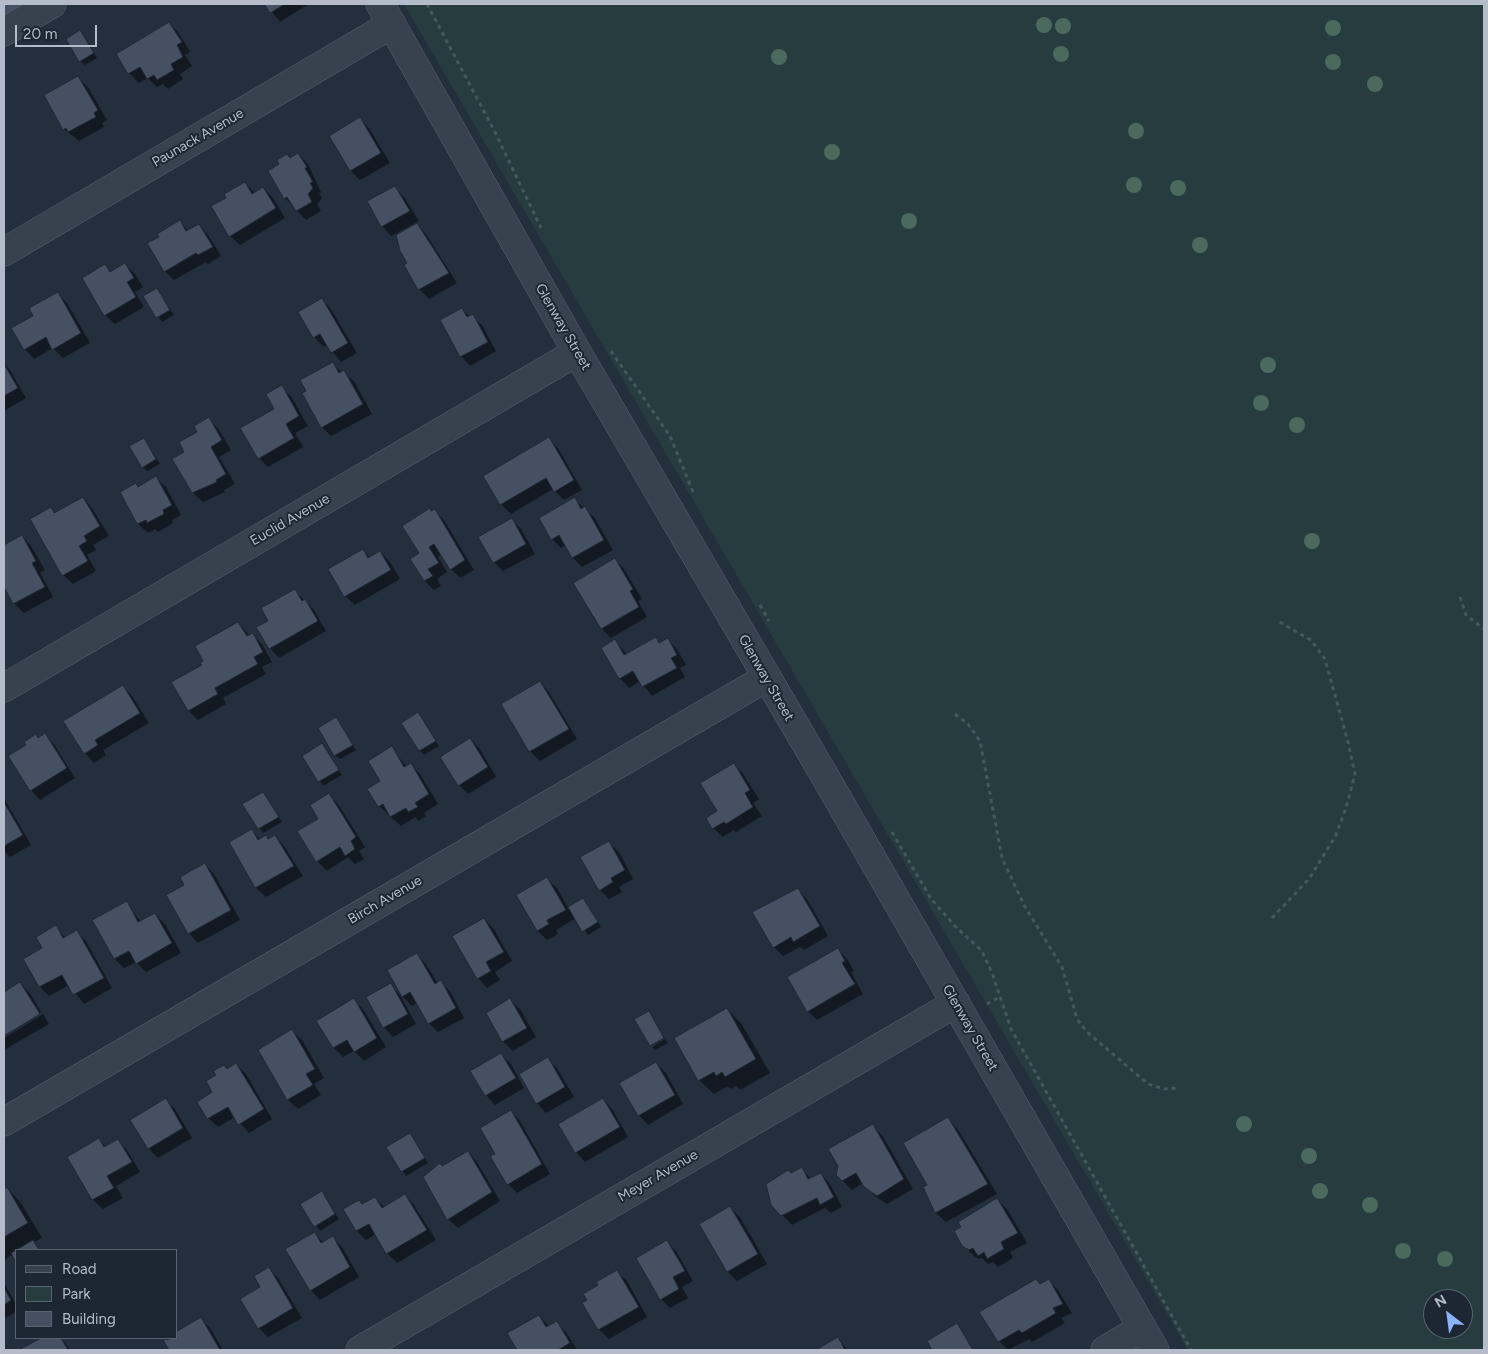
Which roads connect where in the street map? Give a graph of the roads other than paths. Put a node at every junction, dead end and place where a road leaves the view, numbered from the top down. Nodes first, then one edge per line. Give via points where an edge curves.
1 (52, 4) edge
2 (386, 14) edge
3 (4, 32) edge
4 (4, 252) edge
5 (577, 352) junction
6 (766, 678) junction
7 (4, 688) edge
8 (956, 1003) junction
9 (4, 1122) edge
10 (1148, 1339) edge
11 (360, 1350) edge
12 (1104, 1350) edge

1 - 3 street
2 - 4 street, Paunack Avenue
2 - 5 street, Glenway Street
5 - 6 street, Glenway Street
5 - 7 street, Euclid Avenue
6 - 8 street, Glenway Street
6 - 9 street, Birch Avenue
8 - 10 street, Glenway Street
8 - 11 street, Meyer Avenue
10 - 12 street

